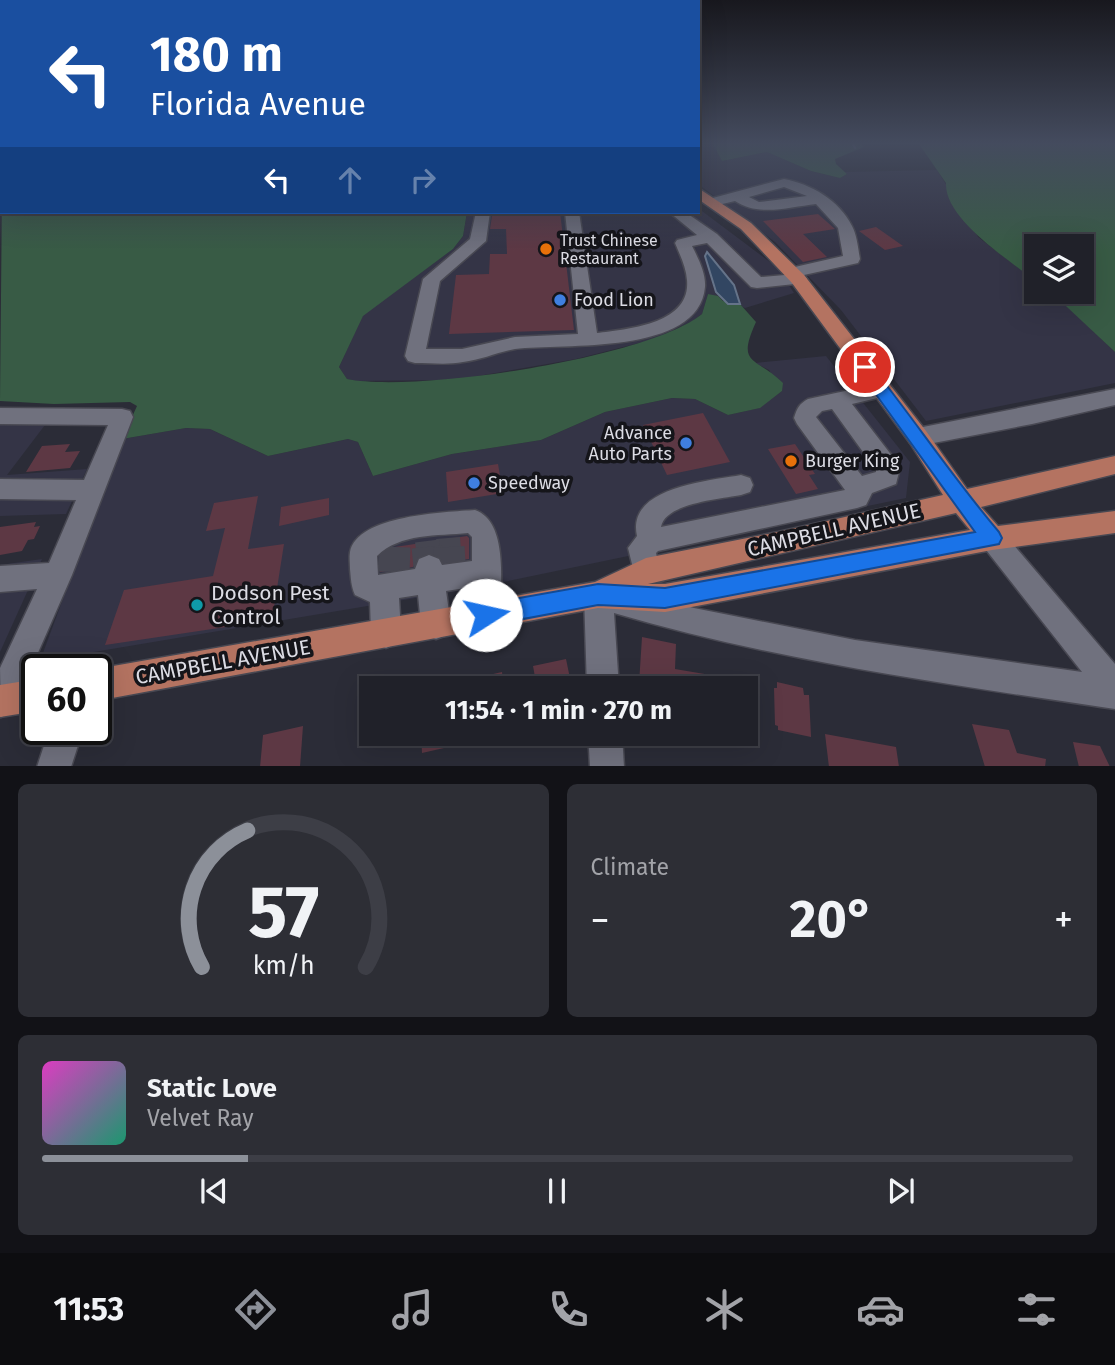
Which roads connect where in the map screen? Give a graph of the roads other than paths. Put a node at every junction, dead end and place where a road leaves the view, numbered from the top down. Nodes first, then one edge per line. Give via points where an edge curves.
1 (700, 193) edge
2 (714, 202) junction
3 (482, 214) edge
4 (572, 214) edge
5 (679, 214) edge
6 (711, 237) junction
7 (795, 276) junction
8 (588, 340) junction
9 (882, 390) junction
10 (1115, 397) edge
11 (838, 400) junction
12 (0, 416) edge
13 (918, 437) junction
14 (1115, 465) edge
15 (741, 485) dead end
16 (0, 489) edge
17 (94, 490) junction
18 (858, 490) junction
19 (961, 500) junction
20 (810, 508) junction
21 (763, 517) junction
22 (880, 521) junction
23 (1115, 522) edge
24 (825, 533) junction
25 (992, 538) junction
26 (651, 541) junction
27 (778, 544) junction
28 (438, 552) junction
29 (393, 565) junction
30 (646, 571) junction
31 (484, 572) junction
32 (58, 575) junction
33 (0, 579) edge
34 (598, 595) junction
35 (486, 615) junction
36 (436, 625) junction
37 (386, 633) junction
38 (602, 676) edge
39 (112, 682) edge
40 (1115, 691) edge
41 (21, 698) edge
42 (0, 701) edge
43 (61, 745) edge
44 (606, 746) edge
45 (54, 766) edge
46 (607, 766) edge

1 - 2 main road
2 - 7 main road via 746,226
2 - 7 street via 784,183 800,186 839,217 852,259
3 - 8 street via 478,241 432,279 415,356 462,356 515,343
4 - 8 street
5 - 6 street
6 - 7 street via 757,283
6 - 8 street via 683,243 696,289 691,304 678,317 646,331
7 - 9 main road
9 - 11 street
9 - 13 main road
10 - 13 street
11 - 18 street via 888,468 887,477
11 - 18 street via 807,410 805,418
12 - 17 street via 122,417
13 - 19 main road
14 - 19 main road, CAMPBELL AVENUE
15 - 26 street via 663,503 648,524
16 - 17 street
17 - 32 street
18 - 20 street via 857,498
18 - 22 street
19 - 22 main road, CAMPBELL AVENUE
19 - 25 main road
20 - 21 street
20 - 24 street
21 - 26 street
21 - 27 street
22 - 24 main road, CAMPBELL AVENUE
23 - 25 main road, CAMPBELL AVENUE
24 - 27 main road, CAMPBELL AVENUE
25 - 34 main road, CAMPBELL AVENUE via 665,598
25 - 40 street
26 - 30 street via 641,548
27 - 30 main road, CAMPBELL AVENUE
28 - 29 street
28 - 29 street
28 - 31 street
28 - 31 street via 475,521 485,535
28 - 36 street
29 - 37 street
30 - 34 main road, CAMPBELL AVENUE
31 - 35 street
32 - 33 street
32 - 42 street
34 - 35 main road, CAMPBELL AVENUE
34 - 38 street
34 - 40 street, CAMPBELL AVENUE via 694,622 855,655
35 - 36 main road, CAMPBELL AVENUE
36 - 37 main road, CAMPBELL AVENUE
37 - 39 main road, CAMPBELL AVENUE
41 - 42 main road
43 - 45 street
44 - 46 street

